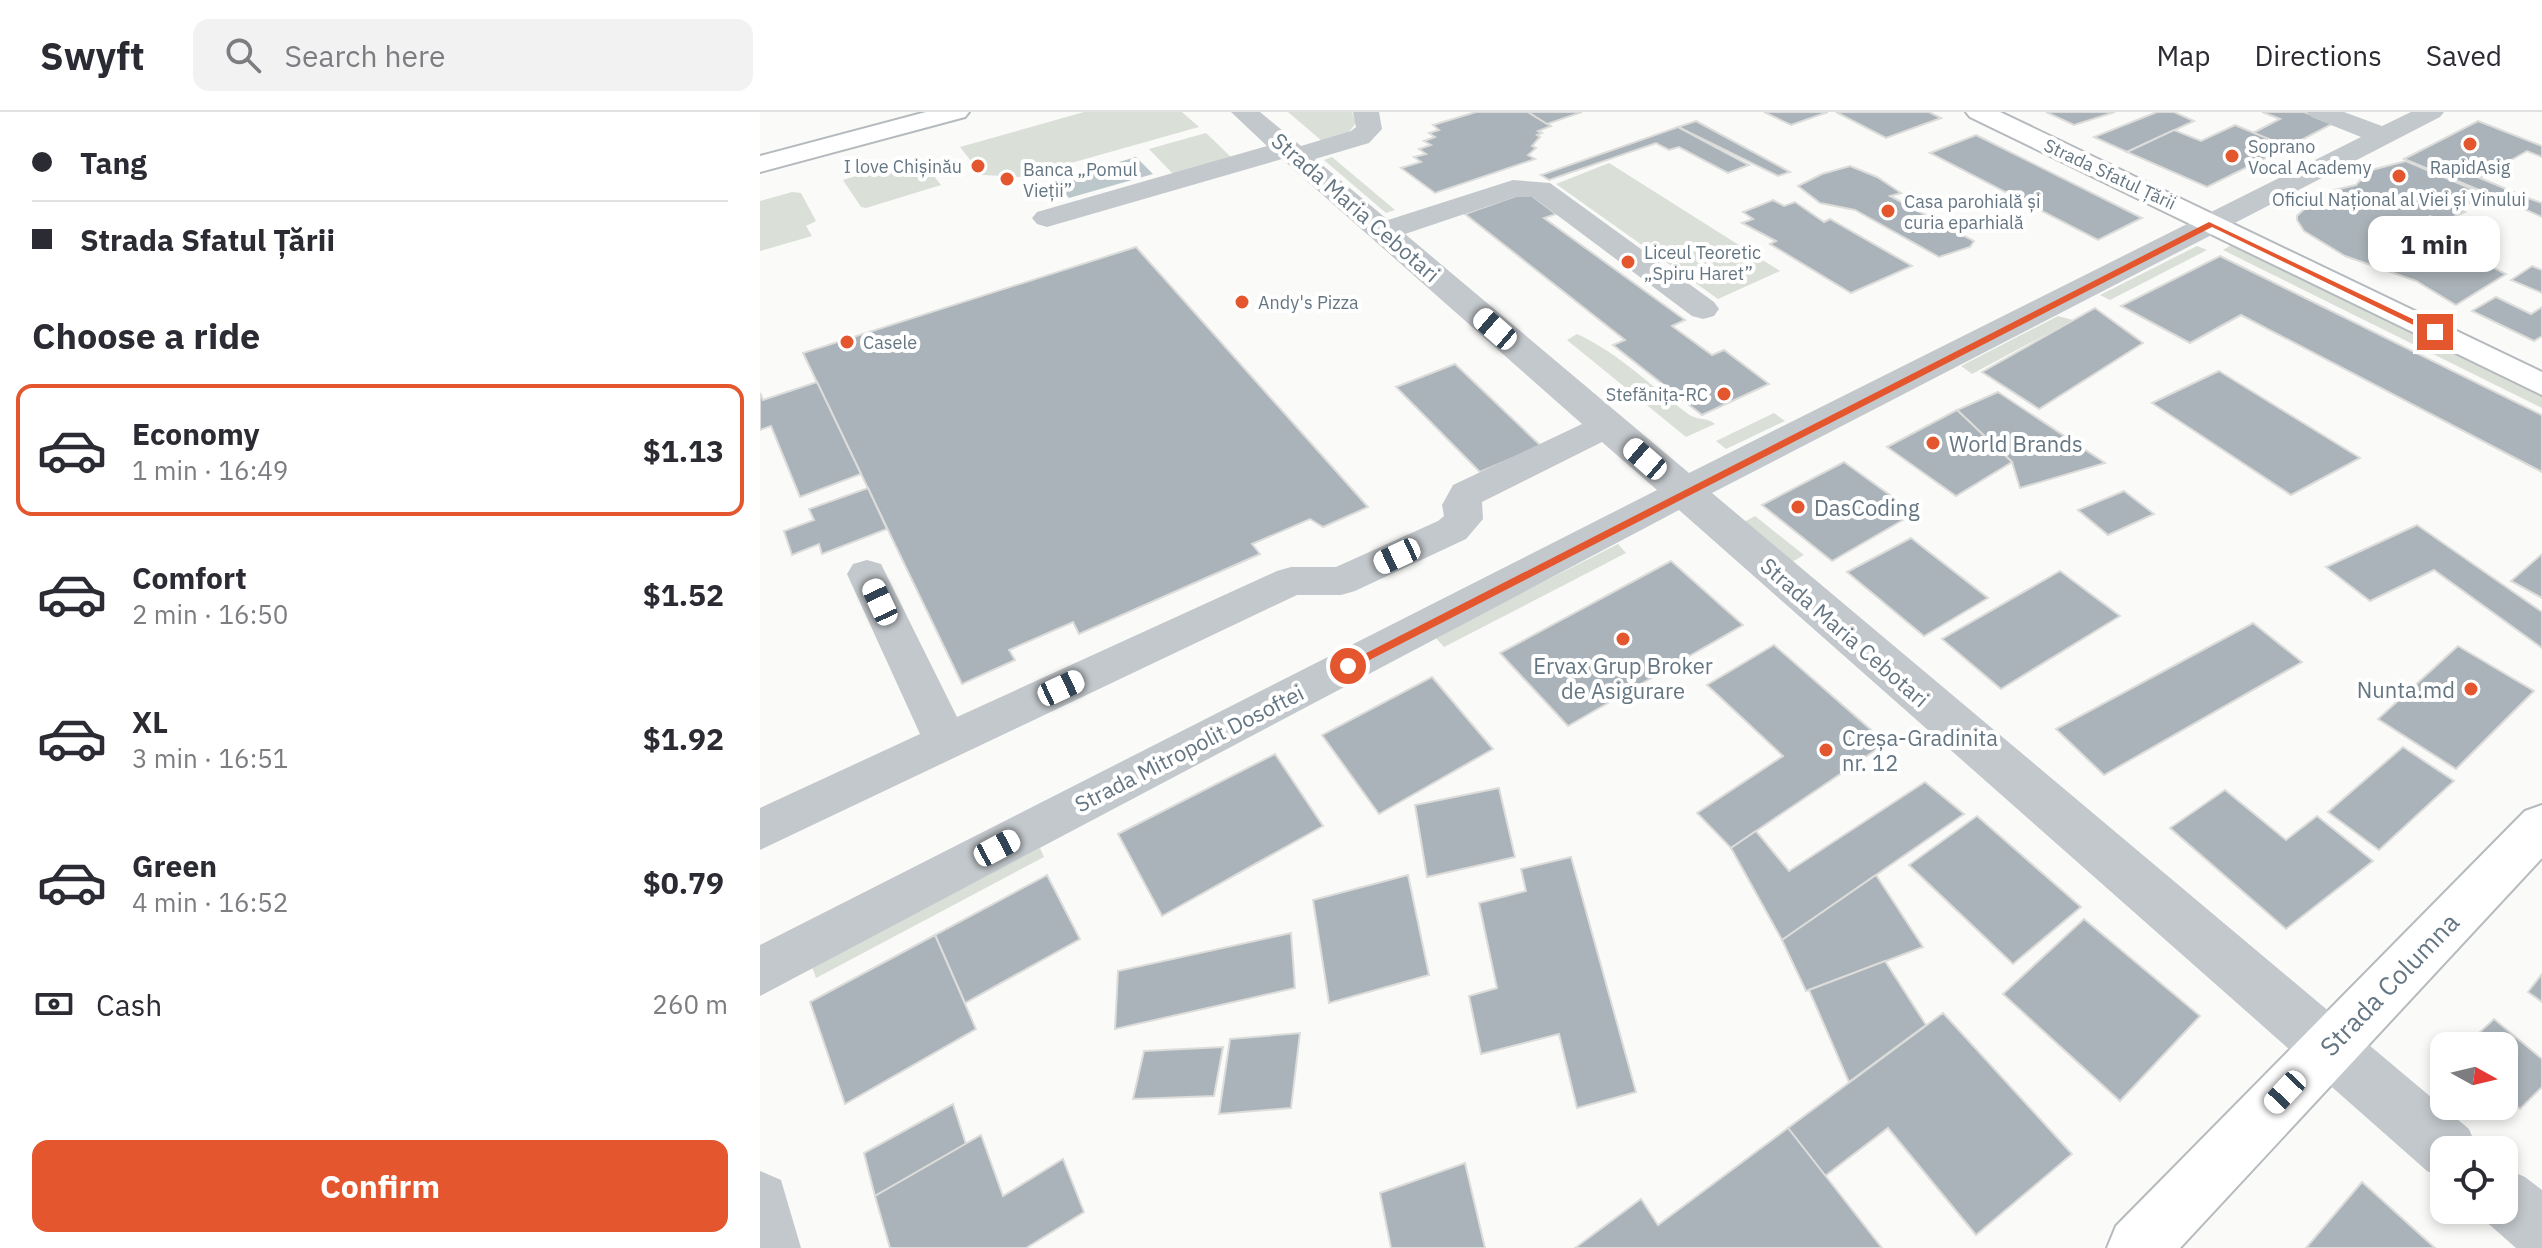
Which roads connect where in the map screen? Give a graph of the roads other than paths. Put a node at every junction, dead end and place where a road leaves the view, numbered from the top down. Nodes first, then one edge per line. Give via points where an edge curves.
1 (956, 112) edge
2 (1244, 112) edge
3 (1366, 112) edge
4 (1979, 112) edge
5 (2320, 112) edge
6 (2431, 112) edge
7 (2383, 136) junction
8 (1293, 151) junction
9 (760, 164) edge
10 (1047, 218) dead end
11 (2212, 223) junction
12 (1385, 231) junction
13 (1703, 309) dead end
14 (2542, 385) edge
15 (1606, 426) junction
16 (1683, 493) junction
17 (867, 574) dead end
18 (946, 741) junction
19 (2542, 825) edge
20 (760, 830) edge
21 (760, 972) edge
22 (2327, 1047) junction
23 (2432, 1136) edge
24 (760, 1201) edge
25 (2518, 1210) edge
26 (2542, 1230) edge
27 (770, 1248) edge
28 (2138, 1248) edge

1 - 9 main road
2 - 8 street, Strada Maria Cebotari
3 - 8 street via 1369,129 1360,137
4 - 11 main road, Strada Sfatul Țării
5 - 7 street
6 - 7 street, Strada Mitropolit Dosoftei
7 - 11 street, Strada Mitropolit Dosoftei
8 - 10 street
8 - 12 street, Strada Maria Cebotari
11 - 14 main road, Strada Sfatul Țării
11 - 16 street, Strada Mitropolit Dosoftei
12 - 13 street via 1513,188 1540,189
12 - 15 street, Strada Maria Cebotari
15 - 16 street, Strada Maria Cebotari
15 - 18 street via 1466,494 1461,505 1464,519 1452,530 1341,581 1291,581
16 - 21 street, Strada Mitropolit Dosoftei
16 - 22 street, Strada Maria Cebotari
17 - 18 street
18 - 20 street
19 - 22 main road, Strada Columna
22 - 23 street, Strada Maria Cebotari
22 - 28 main road, Strada Columna
24 - 27 street
25 - 26 street

